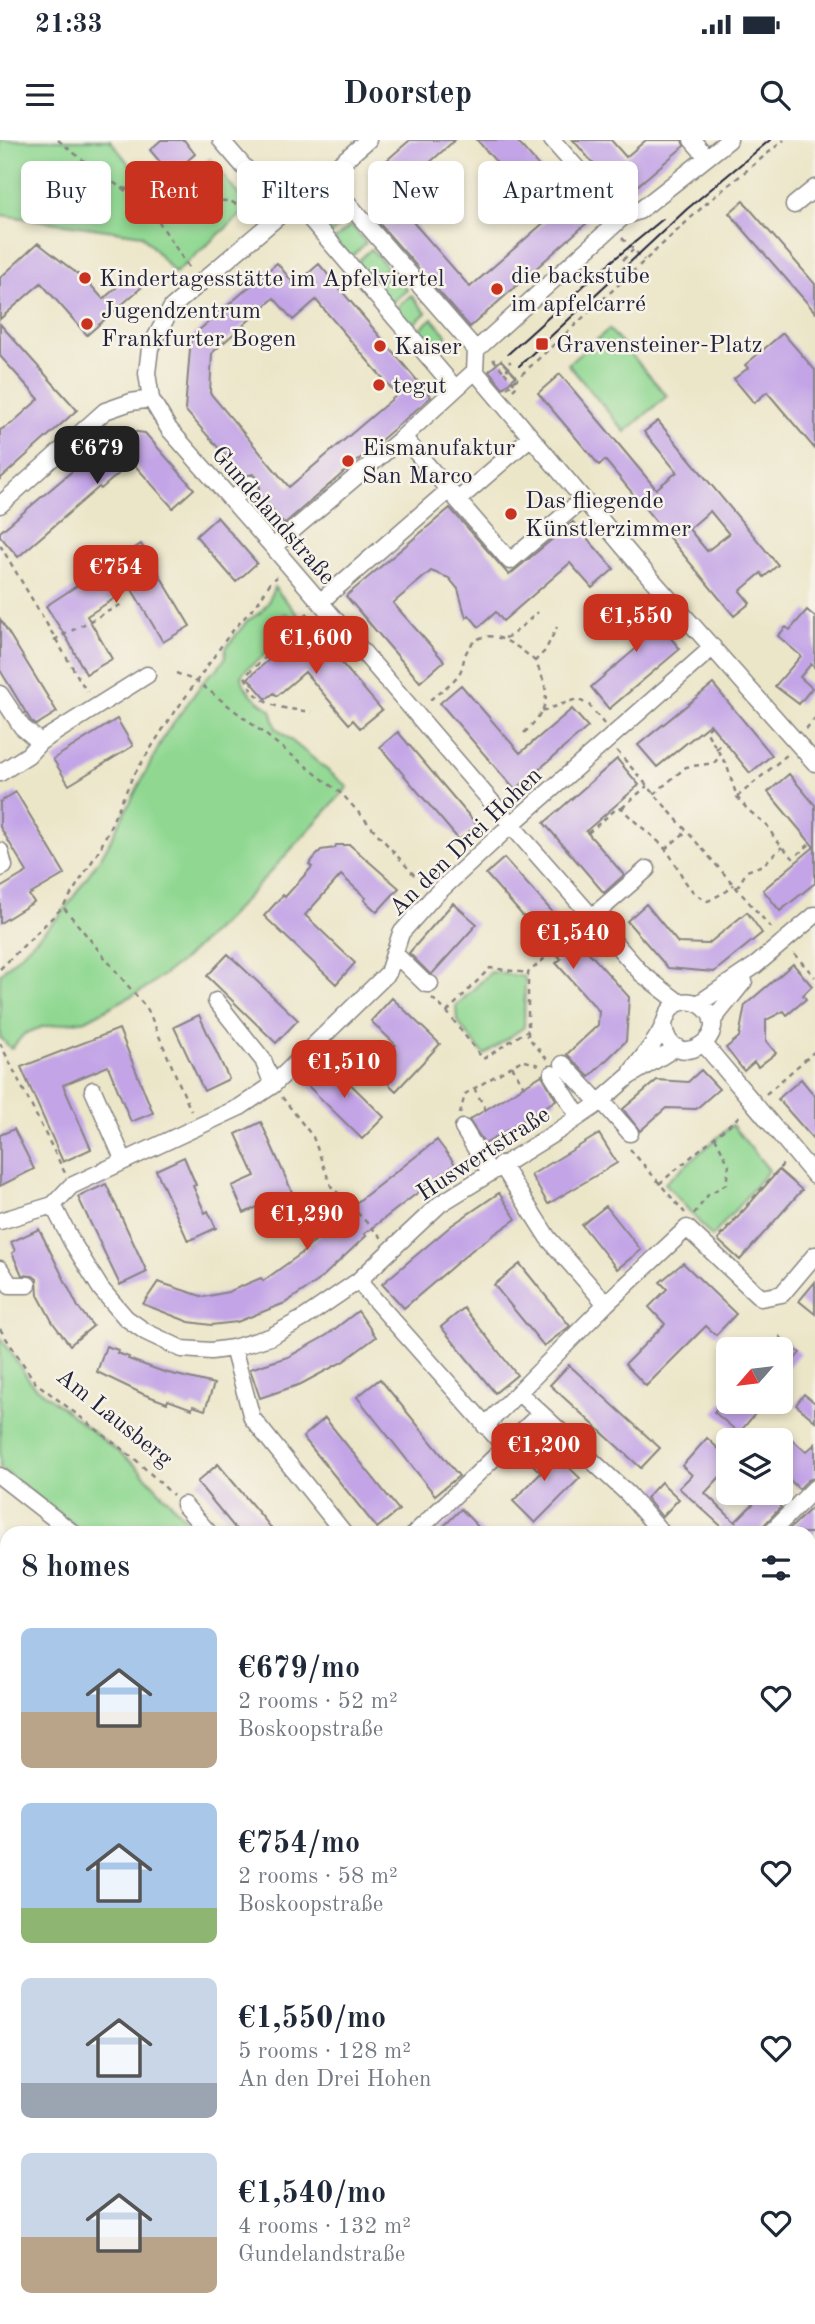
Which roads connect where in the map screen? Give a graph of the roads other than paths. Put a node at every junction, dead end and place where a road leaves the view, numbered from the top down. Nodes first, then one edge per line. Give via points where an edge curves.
1 (221, 140) edge
2 (368, 140) edge
3 (552, 140) edge
4 (692, 140) edge
5 (714, 146) edge
6 (239, 161) edge
7 (344, 161) edge
8 (570, 161) edge
9 (815, 188) edge
10 (794, 205) dead end
11 (354, 210) edge
12 (638, 212) edge
13 (267, 224) edge
14 (315, 224) edge
15 (616, 224) edge
16 (476, 350) junction
17 (475, 371) junction
18 (455, 388) junction
19 (151, 399) junction
20 (403, 437) junction
21 (531, 437) junction
22 (250, 484) dead end
23 (454, 495) junction
24 (583, 499) junction
25 (232, 500) junction
26 (0, 505) edge
27 (273, 547) junction
28 (314, 607) junction
29 (713, 648) junction
30 (147, 676) dead end
31 (0, 694) edge
32 (40, 742) junction
33 (815, 763) edge
34 (0, 773) edge
35 (512, 824) junction
36 (0, 851) edge
37 (0, 868) edge
38 (647, 869) dead end
39 (815, 915) edge
40 (586, 923) junction
41 (394, 953) junction
42 (756, 965) junction
43 (642, 974) junction
44 (429, 989) road end
45 (216, 1001) dead end
46 (680, 1003) junction
47 (698, 1004) junction
48 (665, 1020) junction
49 (712, 1021) junction
50 (704, 1044) junction
51 (677, 1047) junction
52 (628, 1077) junction
53 (273, 1085) junction
54 (93, 1090) dead end
55 (600, 1102) junction
56 (579, 1117) junction
57 (461, 1122) road end
58 (629, 1139) road end
59 (124, 1161) junction
60 (495, 1168) junction
61 (815, 1176) edge
62 (53, 1205) junction
63 (0, 1220) edge
64 (815, 1255) edge
65 (0, 1269) edge
66 (358, 1281) junction
67 (27, 1285) dead end
68 (606, 1304) junction
69 (233, 1348) junction
70 (519, 1393) junction
71 (540, 1413) junction
72 (485, 1426) junction
73 (505, 1447) junction
74 (0, 1476) edge
75 (815, 1488) edge
76 (184, 1506) road end
77 (64, 1526) edge
78 (203, 1526) edge
79 (338, 1526) edge
80 (422, 1526) edge
81 (656, 1526) edge
82 (777, 1526) edge

1 - 6 street
2 - 7 street
3 - 8 street
4 - 5 street
5 - 12 street
9 - 10 street
11 - 16 street
13 - 19 street via 172,307 150,348
14 - 18 street
15 - 16 street
16 - 17 street
17 - 18 street
17 - 21 street
18 - 20 street
19 - 25 street, Gundelandstraße via 169,429
19 - 26 street via 105,411
20 - 23 street
20 - 27 street
21 - 23 street
21 - 24 street
22 - 25 street
23 - 24 street via 510,561
23 - 28 street
24 - 29 street
25 - 27 street, Gundelandstraße
27 - 28 street, Gundelandstraße
28 - 35 street, Gundelandstraße
29 - 33 street
29 - 35 street, An den Drei Hohen
30 - 32 street
31 - 32 street via 22,727
32 - 34 street
35 - 40 street, Gundelandstraße
35 - 41 street, An den Drei Hohen via 433,897 401,933
36 - 37 street via 4,866
38 - 40 street
39 - 42 street
40 - 43 street, Gundelandstraße
41 - 44 street
41 - 53 street, An den Drei Hohen via 388,973
42 - 47 street
42 - 49 street
43 - 46 street, Gundelandstraße
43 - 48 street, Gundelandstraße
45 - 53 street via 263,1060
46 - 47 street
46 - 48 street
47 - 49 street
48 - 51 street via 668,1039
48 - 52 street, Huswertstraße
49 - 50 street
50 - 51 street via 691,1050
50 - 61 street
51 - 52 street, Huswertstraße
52 - 55 street, Huswertstraße
53 - 59 street, An den Drei Hohen via 240,1107
54 - 59 street
55 - 56 street, Huswertstraße
55 - 56 street via 553,1068
55 - 58 street
56 - 60 street, Huswertstraße
57 - 60 street
59 - 62 street, An den Drei Hohen via 71,1186
60 - 66 street, Huswertstraße via 440,1204
60 - 68 street
62 - 63 street
62 - 69 street, Huswertstraße via 101,1289 126,1318 182,1349
64 - 68 street via 782,1294 761,1298 687,1228
65 - 67 street via 10,1285
66 - 69 street, Huswertstraße via 270,1337
66 - 72 street
68 - 70 street
69 - 79 street via 253,1418
70 - 71 street
70 - 72 street
71 - 73 street
71 - 81 street
72 - 73 street
73 - 80 street
74 - 77 street
75 - 82 street
76 - 78 street

